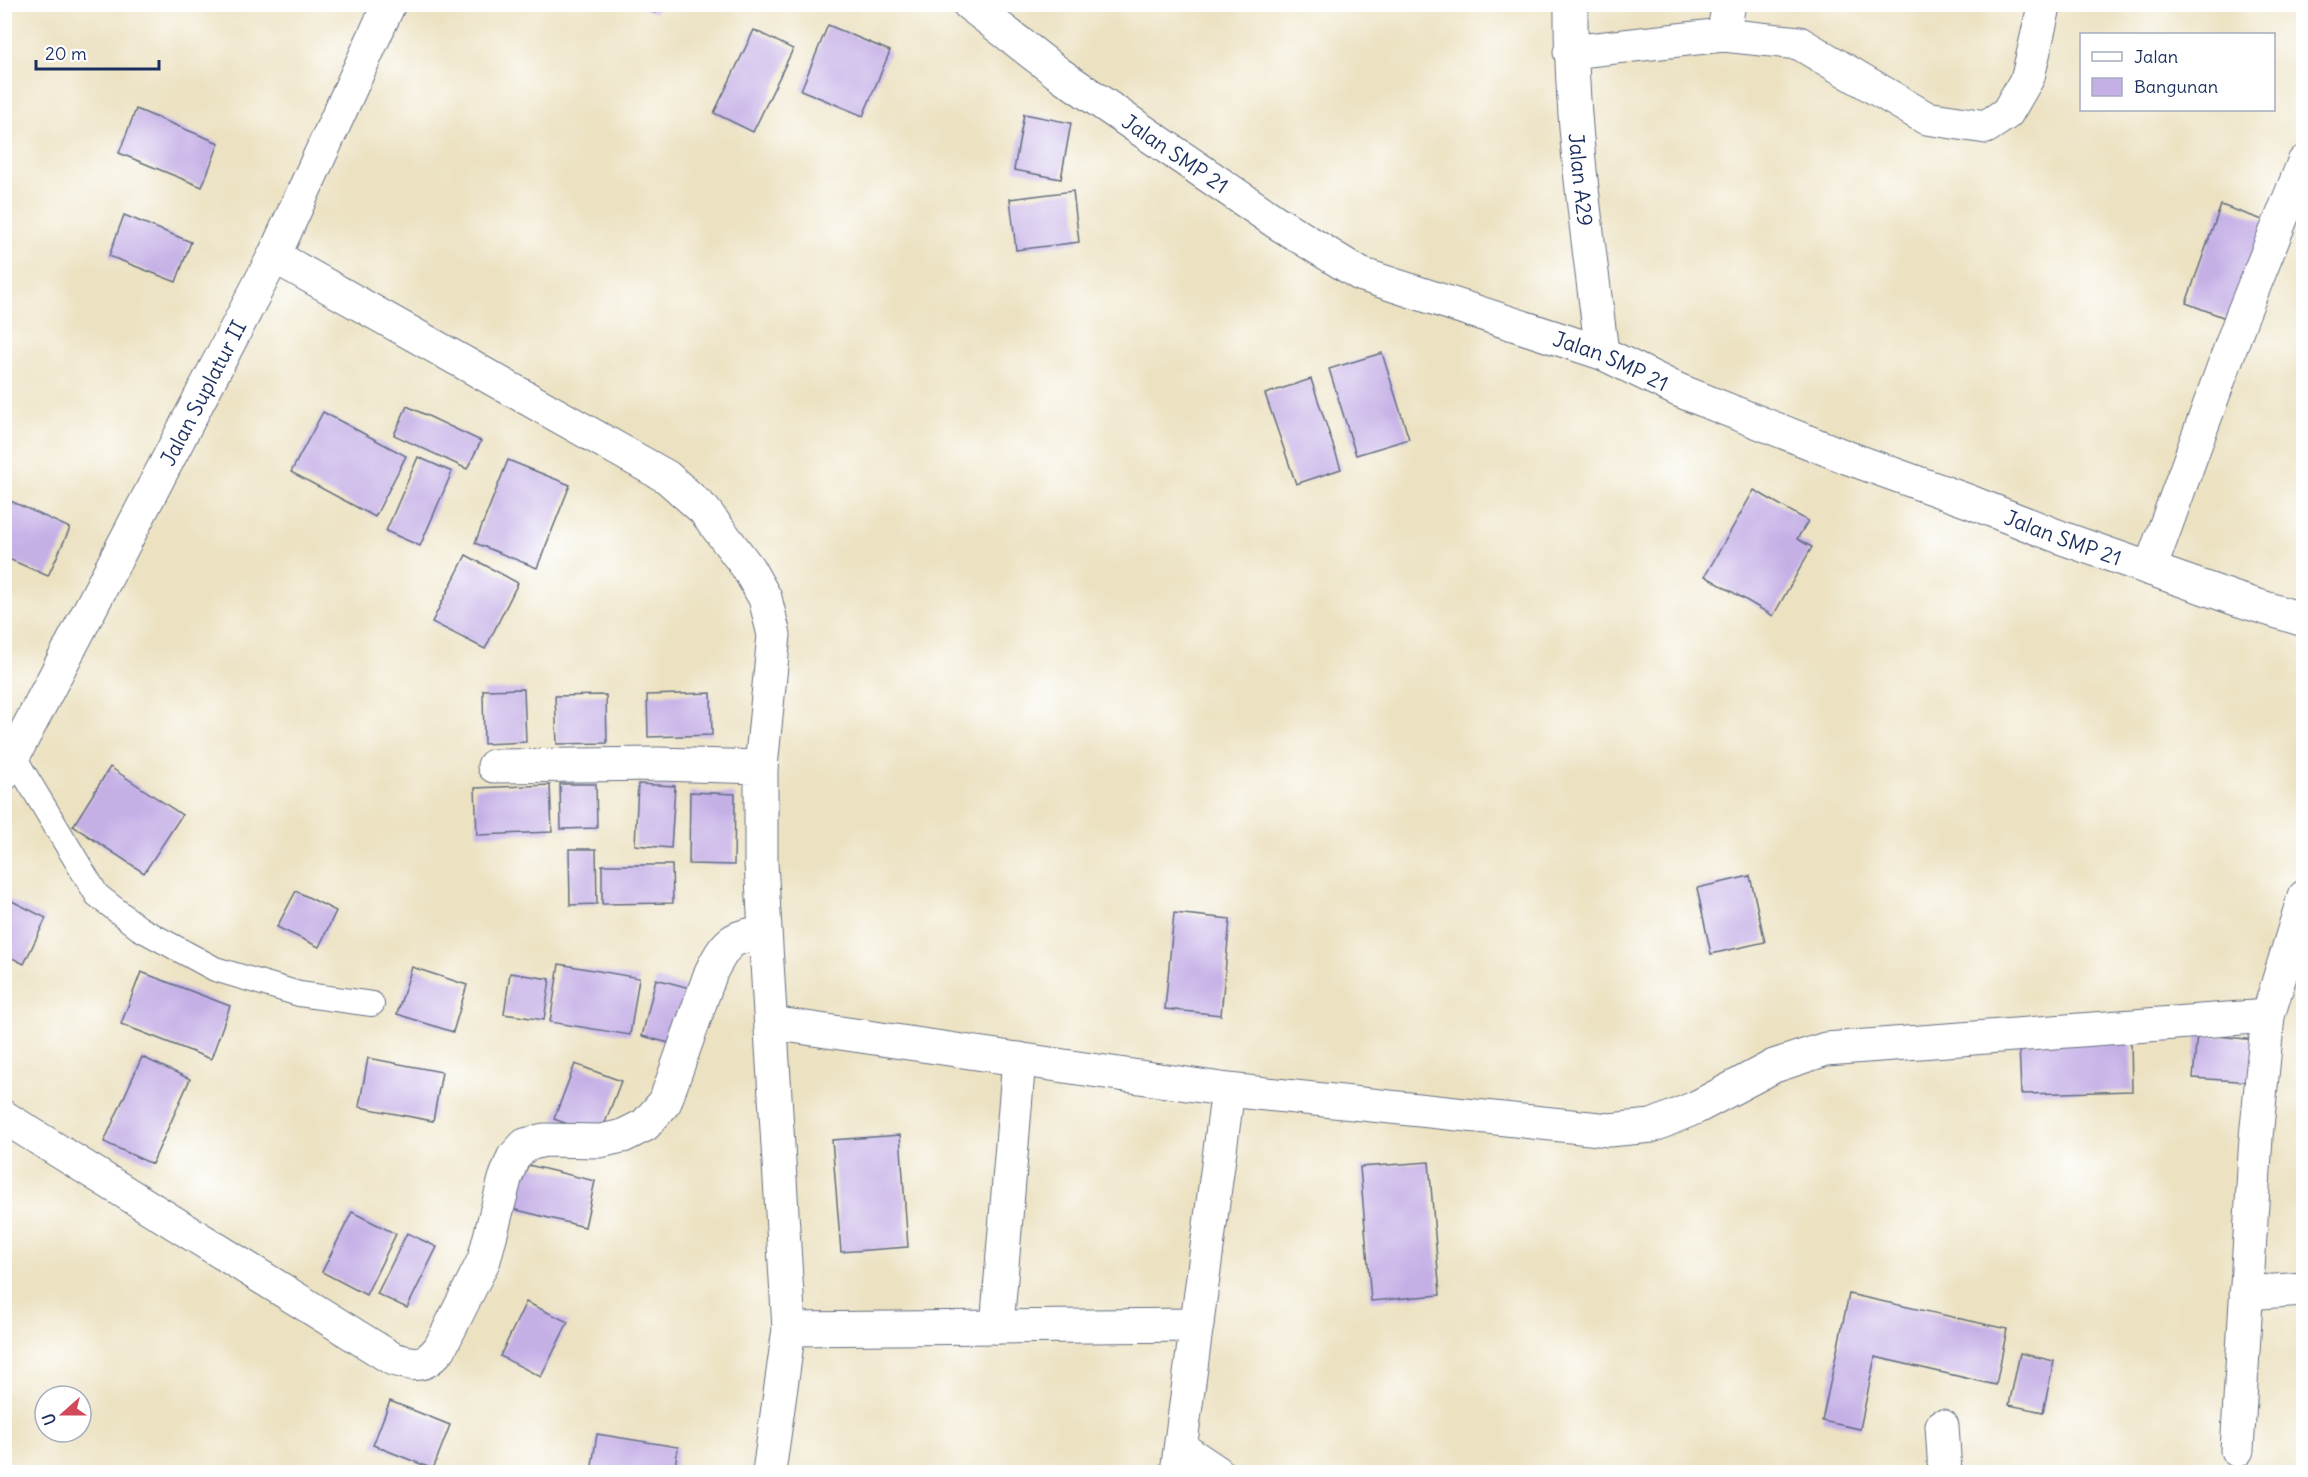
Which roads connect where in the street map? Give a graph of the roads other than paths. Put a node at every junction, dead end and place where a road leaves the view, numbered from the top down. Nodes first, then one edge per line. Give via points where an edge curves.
1 (389, 4) edge
2 (969, 4) edge
3 (1571, 4) edge
4 (2043, 4) edge
5 (1726, 20) edge
6 (1570, 52) junction
7 (2304, 162) edge
8 (274, 256) junction
9 (1602, 353) junction
10 (2150, 568) junction
11 (2304, 620) edge
12 (9, 765) edge
13 (494, 766) dead end
14 (761, 767) junction
15 (2304, 897) edge
16 (764, 933) junction
17 (372, 1004) dead end
18 (2268, 1016) junction
19 (772, 1023) junction
20 (1020, 1059) junction
21 (1228, 1090) junction
22 (4, 1117) edge
23 (2304, 1289) edge
24 (2246, 1293) junction
25 (1197, 1325) junction
26 (997, 1327) junction
27 (789, 1329) junction
28 (1942, 1426) dead end
29 (2236, 1450) dead end
30 (1179, 1460) edge
31 (769, 1473) edge
32 (1217, 1473) edge
33 (1945, 1473) edge

1 - 8 street, Jalan Suplatur II
2 - 9 street, Jalan SMP 21 via 1058,73 1276,222 1360,274
3 - 6 street, Jalan A29
4 - 5 street via 2028,77 2007,113 1986,127 1926,118 1799,44
5 - 6 street
6 - 9 street, Jalan A29
7 - 10 street via 2242,316
8 - 12 street, Jalan Suplatur II
8 - 14 street via 667,477 704,510 748,568 765,598 774,634
9 - 10 street, Jalan SMP 21 via 1678,390 1846,458
10 - 11 street, Jalan SMP 21
12 - 17 lane via 97,895 139,928 214,969 299,994
13 - 14 street
14 - 16 street
15 - 18 street
16 - 19 street
16 - 22 street via 747,934 727,944 722,952 711,972 665,1102 645,1125 600,1141 544,1140 525,1145 513,1158 484,1260 440,1348 430,1360 415,1365 393,1359
18 - 21 street via 1826,1049 1774,1066 1652,1126 1609,1130
18 - 24 street
19 - 20 street
19 - 27 street
20 - 21 street
20 - 26 street
21 - 25 street
23 - 24 street
24 - 29 street
25 - 26 street
25 - 30 street
26 - 27 street
27 - 31 street
28 - 33 street
30 - 32 street

